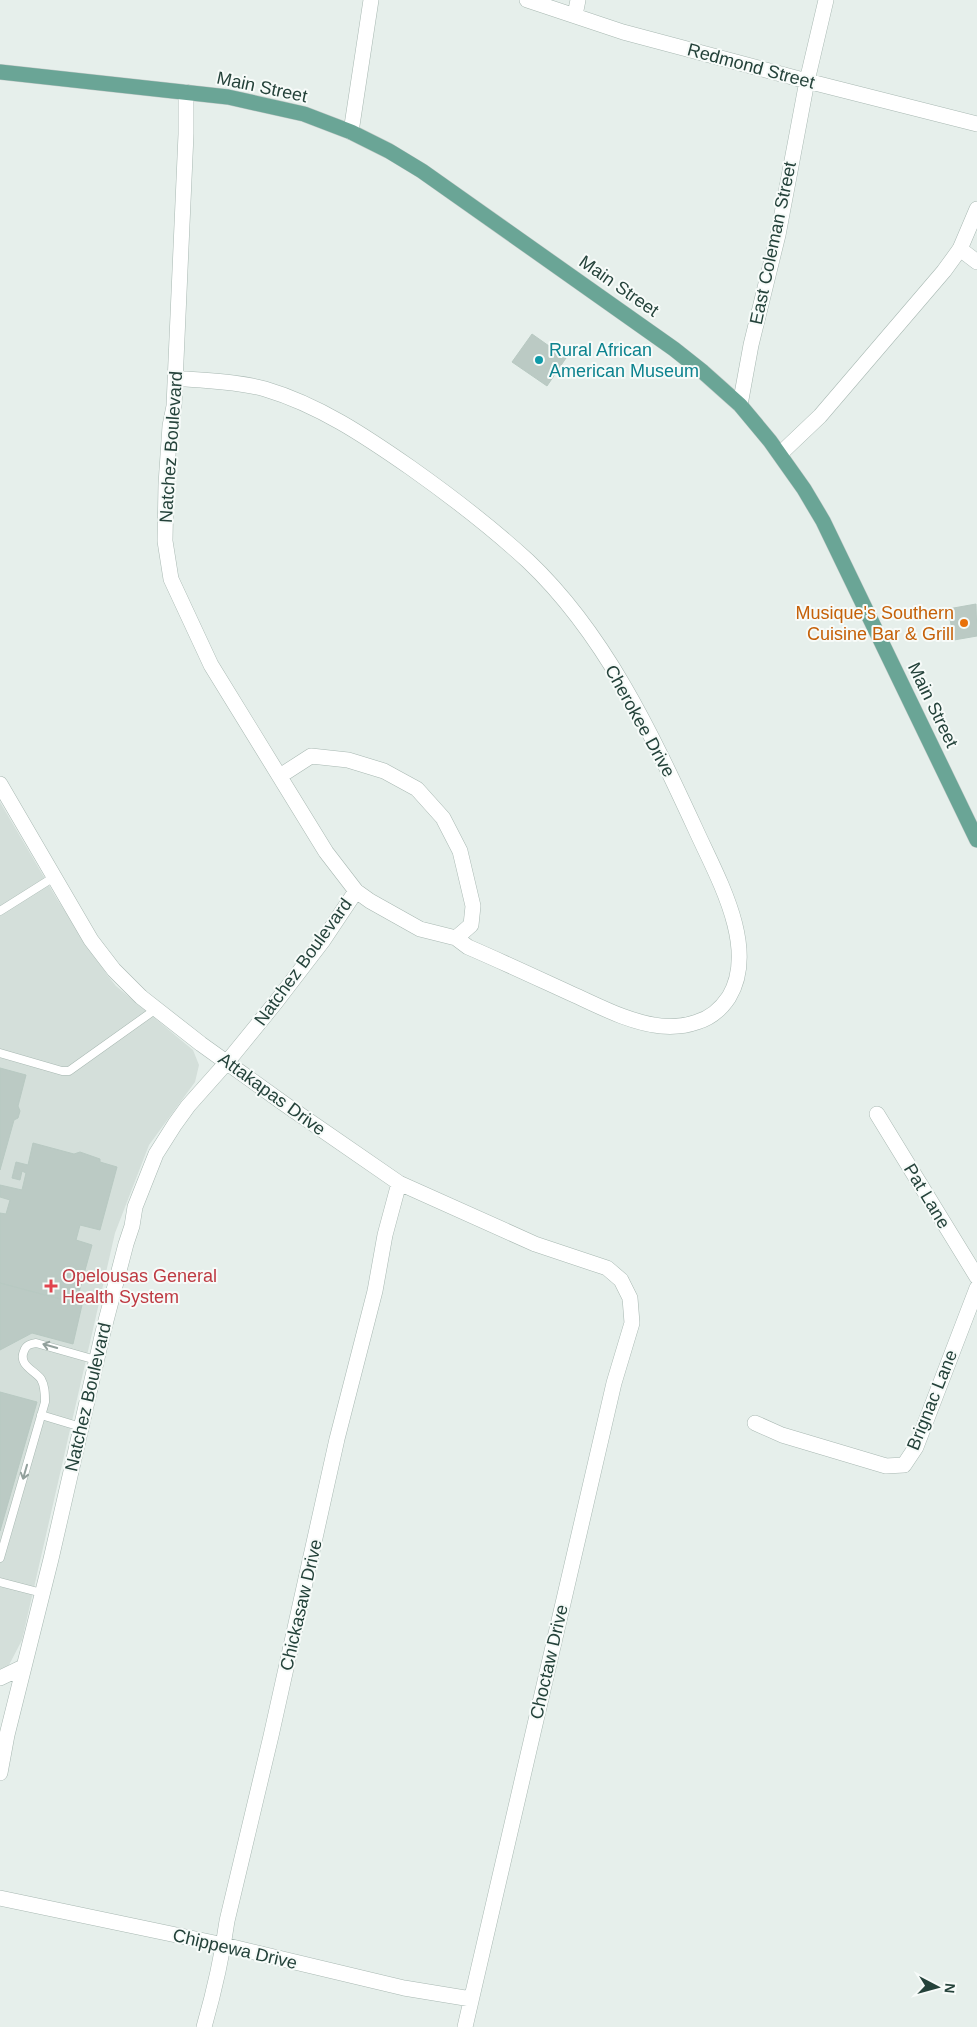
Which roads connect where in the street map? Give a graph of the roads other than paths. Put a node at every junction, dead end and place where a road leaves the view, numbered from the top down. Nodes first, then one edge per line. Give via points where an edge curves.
1 (371, 0) edge
2 (527, 0) edge
3 (826, 0) edge
4 (576, 7) edge
5 (0, 72) edge
6 (807, 81) junction
7 (186, 92) junction
8 (977, 124) edge
9 (351, 132) junction
10 (977, 208) edge
11 (960, 249) junction
12 (977, 262) edge
13 (176, 378) junction
14 (740, 405) junction
15 (780, 454) junction
16 (280, 776) junction
17 (0, 784) edge
18 (977, 840) edge
19 (54, 877) junction
20 (356, 891) junction
21 (0, 911) edge
22 (456, 938) junction
23 (156, 1008) junction
24 (0, 1053) edge
25 (228, 1062) junction
26 (877, 1114) dead end
27 (399, 1183) junction
28 (977, 1278) edge
29 (977, 1288) edge
30 (630, 1298) joint
31 (96, 1360) junction
32 (41, 1415) junction
33 (755, 1422) dead end
34 (81, 1427) junction
35 (0, 1558) edge
36 (0, 1582) edge
37 (42, 1593) junction
38 (23, 1667) junction
39 (0, 1678) edge
40 (4, 1729) edge
41 (0, 1773) edge
42 (0, 1898) edge
43 (224, 1945) junction
44 (470, 1999) junction
45 (204, 2027) edge
46 (465, 2027) edge

1 - 9 street
2 - 4 street, Redmond Street
3 - 6 street, East Coleman Street
4 - 6 street, Redmond Street via 623,32
5 - 7 main road, Main Street
6 - 8 street, Redmond Street
6 - 14 street, East Coleman Street via 778,235
7 - 9 main road, Main Street via 228,96 304,114
7 - 13 street, Natchez Boulevard
9 - 14 main road, Main Street via 422,171 674,348
10 - 11 street
11 - 12 street
11 - 15 street via 820,416
13 - 16 street, Natchez Boulevard via 166,484 165,541 171,578 211,665
13 - 22 street, Cherokee Drive via 262,388 298,400 332,417 381,447 473,514 510,544 557,591 602,652 659,751 723,889 735,925 740,964 736,983 714,1014 698,1022 661,1026 607,1010
14 - 15 main road, Main Street
15 - 18 main road, Main Street via 824,521
16 - 20 street, Natchez Boulevard via 326,852
16 - 22 street via 311,756 348,760 375,768 417,789 443,818 460,851 473,906 471,925
17 - 19 street, Attakapas Drive
19 - 21 lane
19 - 23 street, Attakapas Drive via 91,940 114,970
20 - 22 street, Cherokee Drive via 420,929
20 - 25 street, Natchez Boulevard via 322,942
23 - 24 lane via 69,1071
23 - 25 street, Attakapas Drive
25 - 27 street, Attakapas Drive
25 - 31 street, Natchez Boulevard via 188,1106 156,1154 135,1207
26 - 28 street, Pat Lane
27 - 30 street, Attakapas Drive via 534,1244 606,1268 621,1280
27 - 43 street, Chickasaw Drive via 337,1439 237,1875
29 - 33 street, Brignac Lane via 916,1447 904,1465 886,1466 782,1435
30 - 44 street, Choctaw Drive via 632,1322 614,1383
31 -> 32 lane via 36,1342 29,1344 22,1358 44,1386 46,1394
31 - 34 street, Natchez Boulevard
32 - 34 lane
32 -> 35 lane
34 - 37 street, Natchez Boulevard
36 - 37 lane
37 - 38 street, Natchez Boulevard
38 - 39 street
38 - 40 street, Natchez Boulevard
40 - 41 street, Natchez Boulevard
42 - 43 street, Chippewa Drive
43 - 44 street, Chippewa Drive via 404,1988
43 - 45 street, Chickasaw Drive
44 - 46 street, Choctaw Drive

